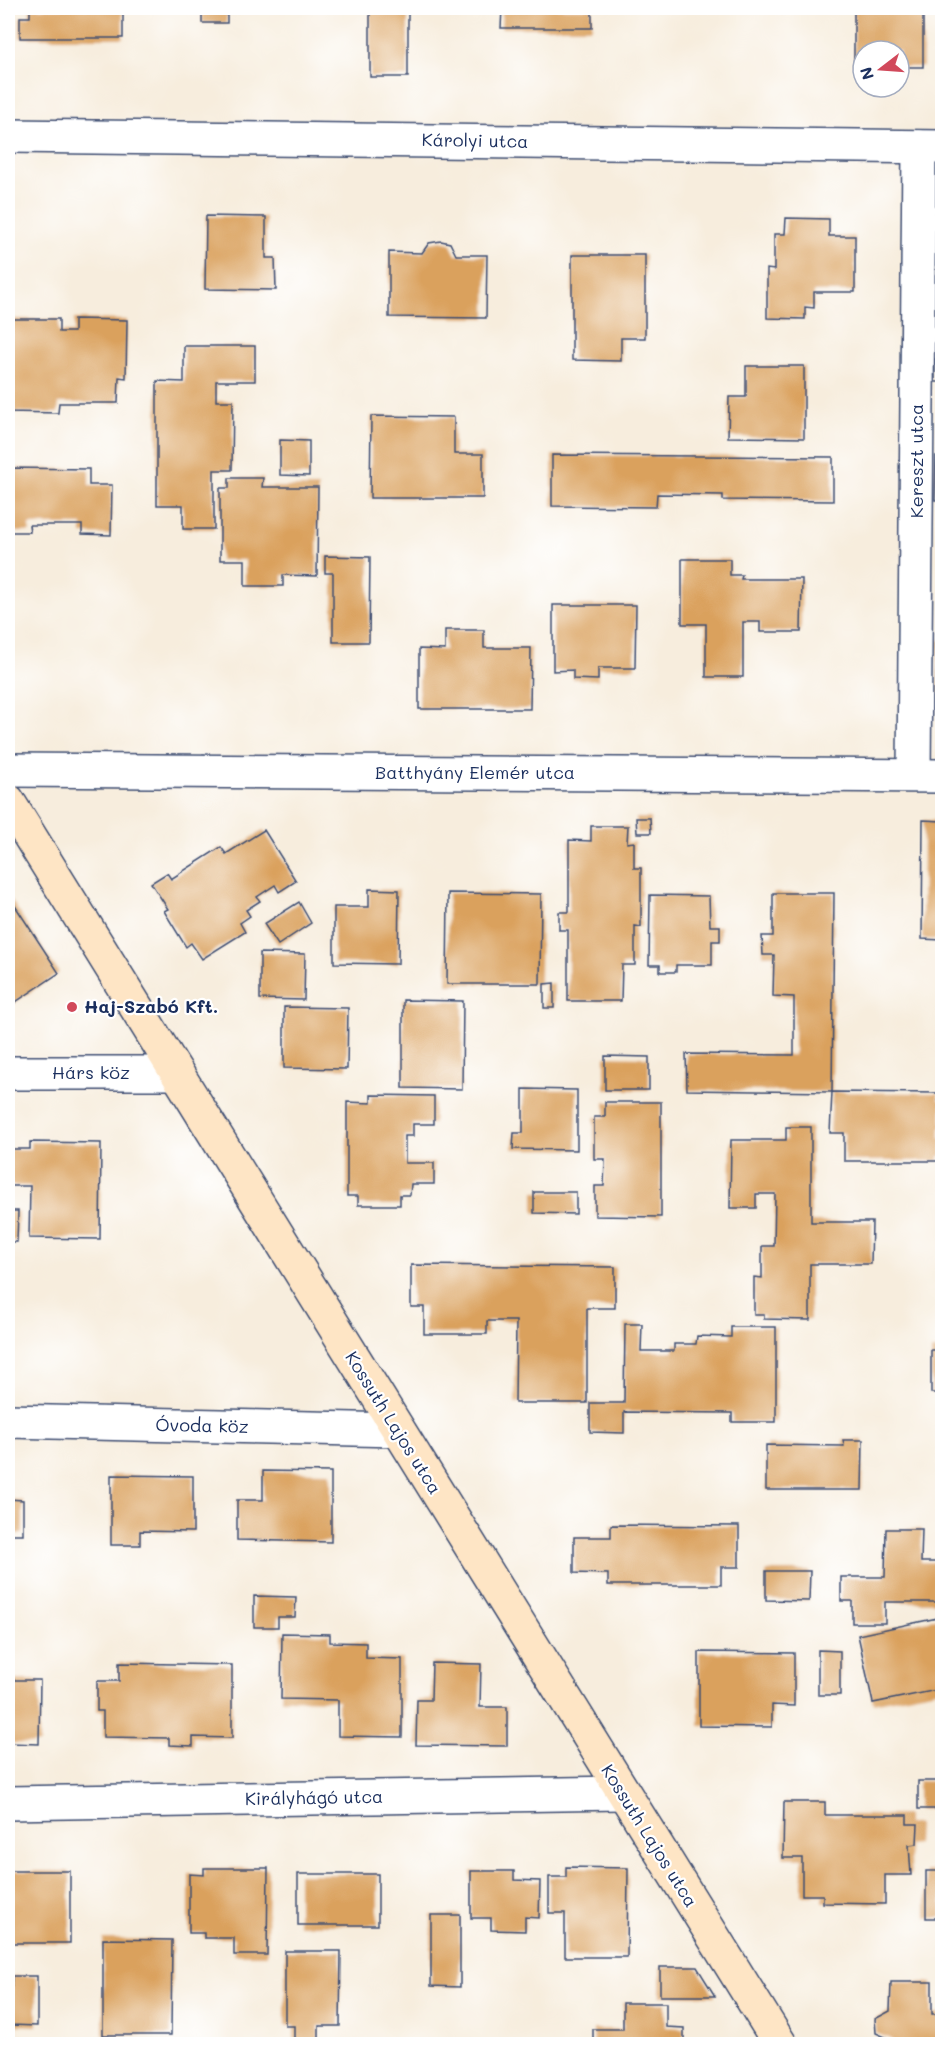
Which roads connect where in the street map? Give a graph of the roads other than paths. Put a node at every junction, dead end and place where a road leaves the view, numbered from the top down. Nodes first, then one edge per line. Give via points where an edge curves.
1 (8, 135) edge
2 (931, 147) edge
3 (8, 770) edge
4 (928, 776) edge
5 (8, 801) edge
6 (176, 1072) junction
7 (8, 1073) edge
8 (8, 1421) edge
9 (397, 1430) junction
10 (621, 1792) junction
11 (8, 1803) edge
12 (780, 2044) edge

1 - 2 street, Károlyi utca
2 - 4 street, Kereszt utca
3 - 4 street, Batthyány Elemér utca
5 - 6 street, Kossuth Lajos utca
6 - 7 street, Hárs köz
6 - 9 street, Kossuth Lajos utca
8 - 9 street, Óvoda köz
9 - 10 street, Kossuth Lajos utca
10 - 11 street, Királyhágó utca
10 - 12 street, Kossuth Lajos utca

